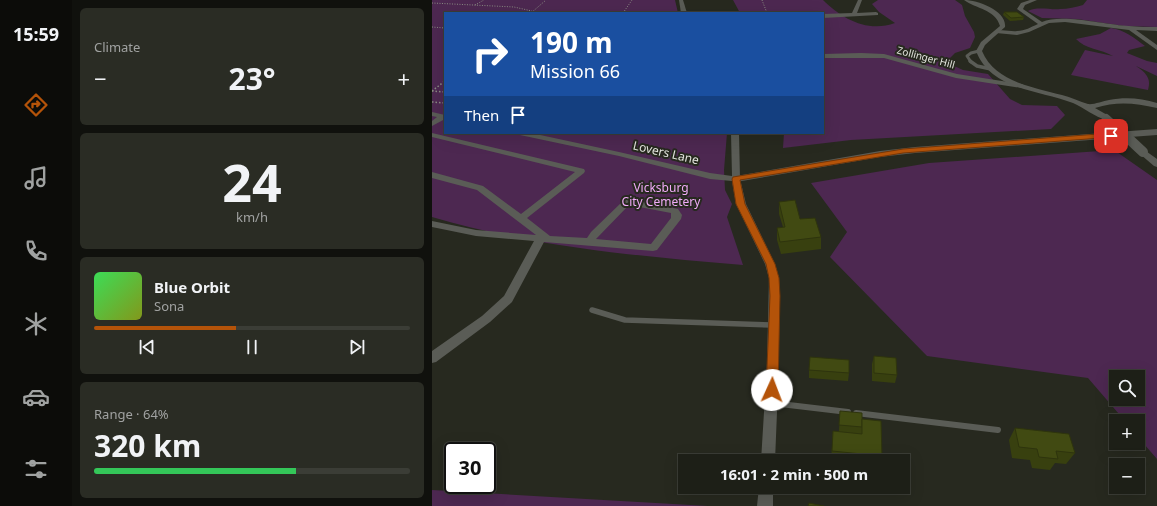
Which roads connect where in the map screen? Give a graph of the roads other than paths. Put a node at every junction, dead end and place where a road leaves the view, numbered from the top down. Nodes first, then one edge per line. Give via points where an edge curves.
1 (681, 0) edge
2 (860, 0) edge
3 (967, 0) edge
4 (1035, 0) edge
5 (684, 12) edge
6 (876, 14) dead end
7 (854, 15) junction
8 (824, 16) edge
9 (1041, 23) junction
10 (1129, 28) junction
11 (1157, 29) edge
12 (998, 32) junction
13 (1157, 48) edge
14 (979, 51) junction
15 (824, 56) edge
16 (991, 69) junction
17 (1022, 86) junction
18 (1157, 106) edge
19 (1089, 107) junction
20 (432, 114) edge
21 (444, 117) edge
22 (432, 124) edge
23 (1157, 132) edge
24 (525, 134) edge
25 (736, 134) edge
26 (432, 135) edge
27 (1157, 164) edge
28 (432, 175) edge
29 (736, 179) junction
30 (520, 219) junction
31 (432, 224) edge
32 (544, 238) junction
33 (590, 241) junction
34 (592, 310) dead end
35 (774, 325) junction
36 (432, 358) edge
37 (772, 403) junction
38 (998, 430) dead end
39 (768, 454) edge
40 (766, 494) edge
41 (765, 506) edge

1 - 5 street
2 - 7 street
3 - 12 street via 998,16 1003,26
4 - 9 street via 1023,4 1020,9
6 - 7 street
7 - 8 street
9 - 10 street via 1072,20
9 - 12 street via 1027,31
10 - 11 street
10 - 13 street
12 - 14 street via 982,44
14 - 16 street via 982,60
14 - 16 lane via 967,56 969,61
15 - 17 street, Zollinger Hill via 885,56 975,80
16 - 17 street
17 - 19 street via 1068,98
18 - 19 street via 1120,99
19 - 27 street, bridge via 1106,118
20 - 21 street
21 - 22 street
23 - 29 street via 915,150 865,156
24 - 29 street, Lovers Lane via 710,176
25 - 29 street
26 - 30 street via 581,171
28 - 30 street via 480,188
29 - 35 street via 740,204 765,252 774,278
30 - 32 street
31 - 32 street via 456,231 494,236
32 - 33 street
32 - 36 street via 508,299 486,319
33 - 33 street via 627,202 675,212 677,215 654,248
34 - 35 lane via 625,320
35 - 37 street
37 - 38 lane
37 - 39 street
40 - 41 street

